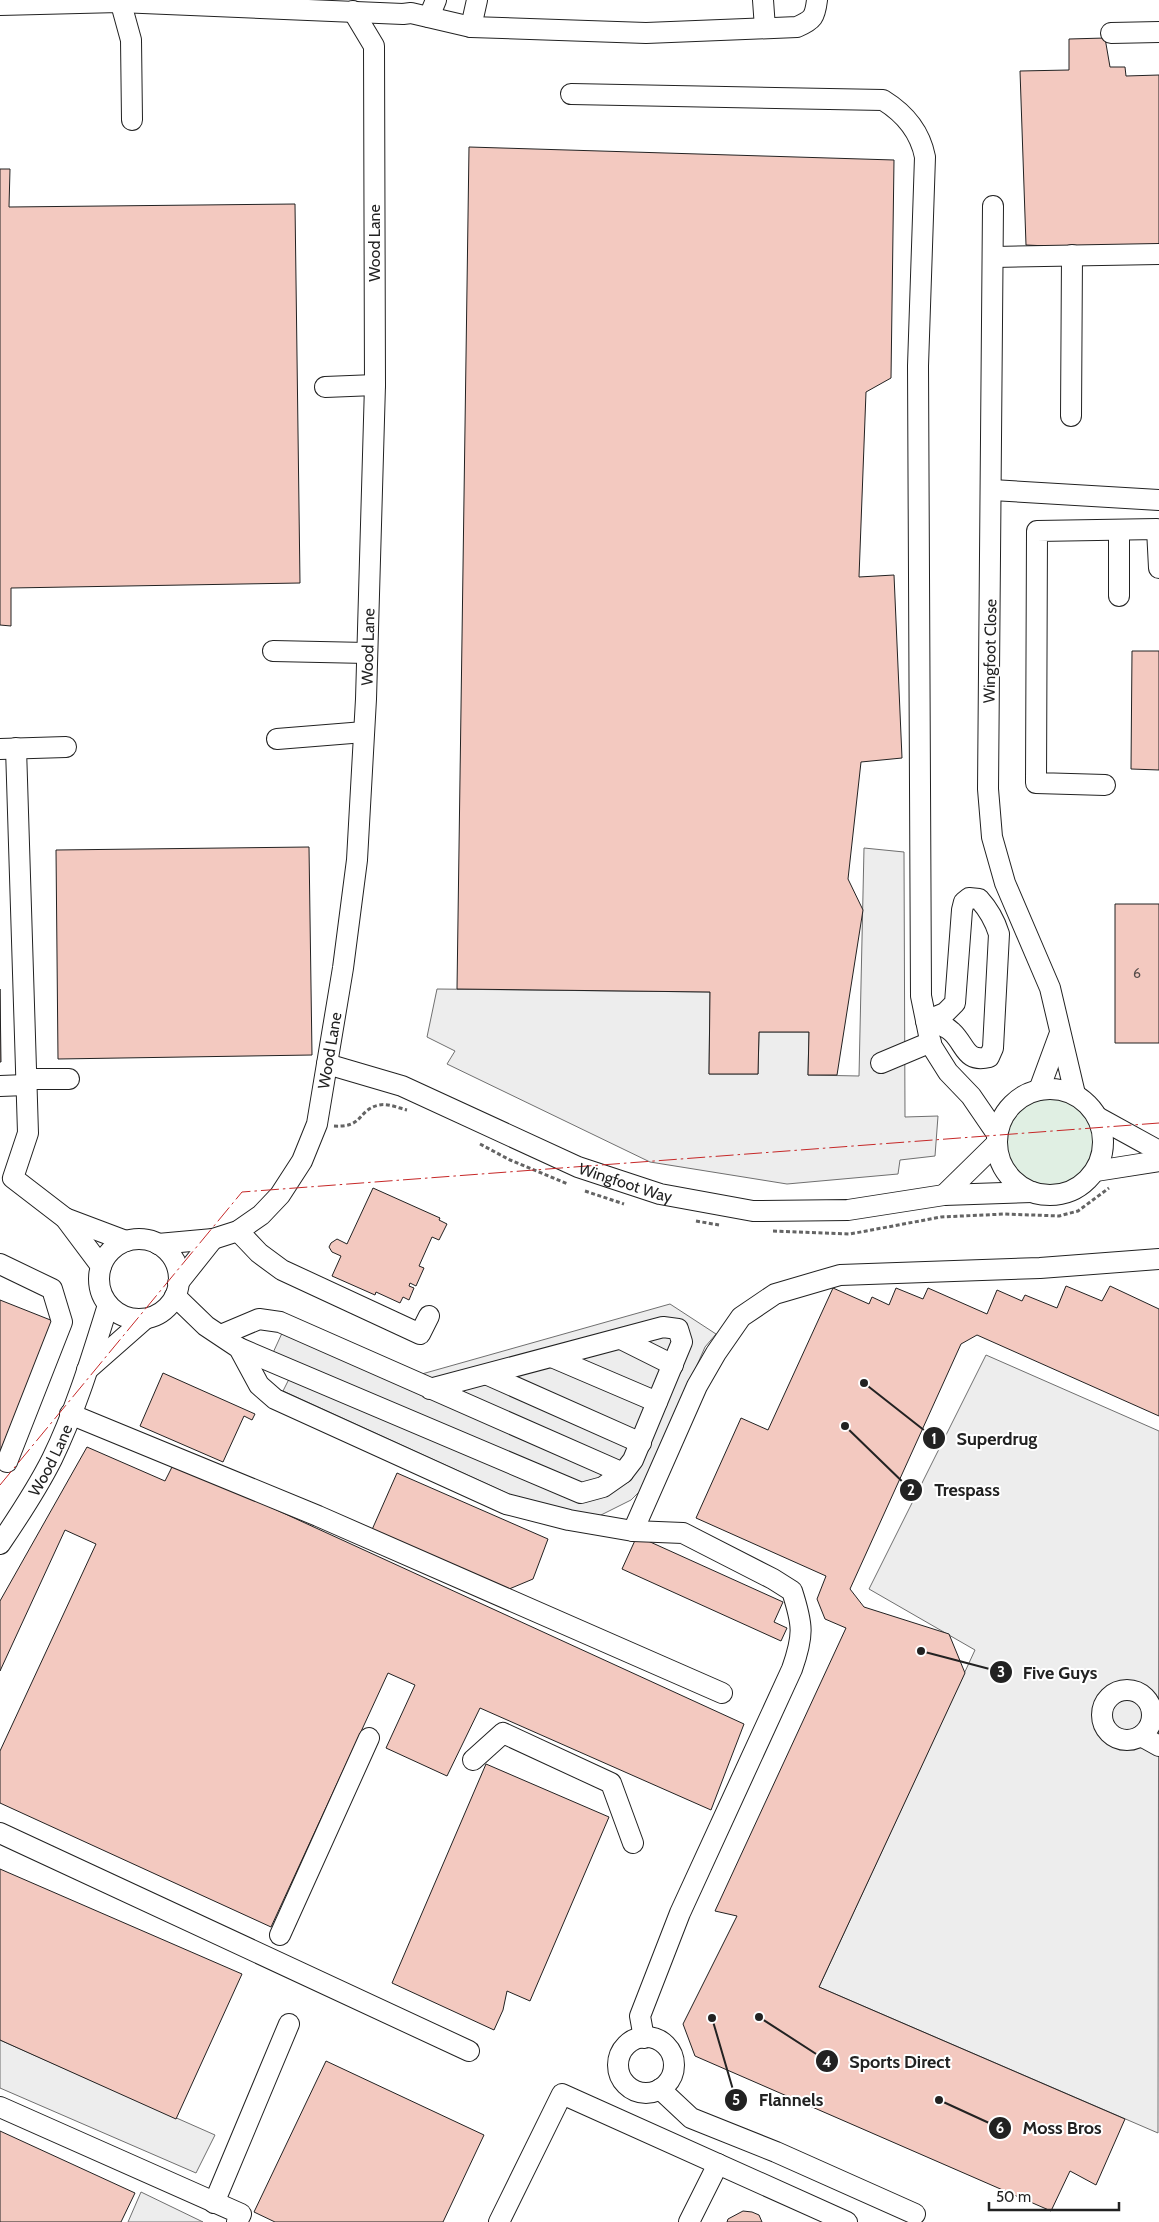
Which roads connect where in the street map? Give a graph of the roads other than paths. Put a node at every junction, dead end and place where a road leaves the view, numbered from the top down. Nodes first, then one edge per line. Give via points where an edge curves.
1 (477, 0) edge
2 (763, 0) edge
3 (817, 0) edge
4 (119, 1) edge
5 (20, 2) edge
6 (0, 5) edge
7 (360, 6) edge
8 (433, 9) edge
9 (471, 27) junction
10 (765, 28) junction
11 (1159, 32) edge
12 (1111, 34) dead end
13 (571, 94) dead end
14 (132, 120) dead end
15 (993, 206) dead end
16 (1159, 254) edge
17 (1072, 255) junction
18 (994, 257) junction
19 (375, 385) junction
20 (324, 387) dead end
21 (1071, 416) dead end
22 (992, 490) junction
23 (1159, 500) edge
24 (1119, 530) junction
25 (1159, 568) edge
26 (1119, 596) dead end
27 (273, 651) dead end
28 (367, 653) junction
29 (364, 732) junction
30 (277, 739) dead end
31 (66, 747) dead end
32 (8, 749) edge
33 (1105, 785) dead end
34 (936, 1021) junction
35 (1060, 1033) junction
36 (931, 1042) junction
37 (328, 1064) junction
38 (881, 1064) dead end
39 (70, 1079) dead end
40 (26, 1082) junction
41 (0, 1086) edge
42 (1039, 1090) junction
43 (1075, 1094) junction
44 (971, 1096) junction
45 (1009, 1108) junction
46 (1099, 1118) junction
47 (997, 1139) junction
48 (1159, 1151) edge
49 (1159, 1161) edge
50 (1096, 1171) junction
51 (7, 1178) edge
52 (1032, 1192) junction
53 (944, 1195) junction
54 (65, 1218) junction
55 (238, 1231) junction
56 (213, 1239) junction
57 (126, 1241) junction
58 (158, 1244) junction
59 (1159, 1259) edge
60 (0, 1264) edge
61 (101, 1266) junction
62 (176, 1290) junction
63 (108, 1304) junction
64 (153, 1315) junction
65 (429, 1316) dead end
66 (213, 1330) junction
67 (621, 1339) junction
68 (239, 1348) junction
69 (554, 1358) junction
70 (673, 1365) junction
71 (87, 1370) junction
72 (488, 1375) junction
73 (430, 1389) junction
74 (657, 1402) junction
75 (70, 1414) junction
76 (640, 1442) junction
77 (8, 1462) dead end
78 (623, 1473) junction
79 (633, 1531) junction
80 (0, 1544) edge
81 (722, 1694) dead end
82 (1156, 1717) edge
83 (1141, 1736) junction
84 (369, 1738) dead end
85 (1159, 1746) edge
86 (473, 1760) dead end
87 (0, 1833) edge
88 (633, 1843) dead end
89 (280, 1935) dead end
90 (289, 2024) dead end
91 (644, 2038) junction
92 (469, 2051) dead end
93 (660, 2089) junction
94 (0, 2107) edge
95 (718, 2164) junction
96 (214, 2203) junction
97 (915, 2214) dead end
98 (237, 2222) edge
99 (498, 2222) edge
100 (689, 2222) edge
101 (846, 2222) edge

1 - 9 street
2 - 10 street
3 - 10 street via 816,12 810,21 797,27
4 - 5 street
4 - 7 street
4 - 14 street via 131,40
5 - 6 street
7 - 8 street via 402,14
7 - 19 street, Wood Lane via 374,46
8 - 9 street
9 - 10 street via 646,33
11 - 12 street
13 - 34 street via 883,100 898,109 922,144 925,156 918,376 921,996
15 - 18 street, Wingfoot Close
16 - 17 street
17 - 18 street
17 - 21 street
18 - 22 street, Wingfoot Close
19 - 20 street
19 - 28 street, Wood Lane
22 - 23 street
22 - 35 street, Wingfoot Close via 988,789 992,837 1005,883 1050,988
24 - 25 street via 1157,529
24 - 26 street
24 - 33 street via 1037,531 1036,784
27 - 28 street
28 - 29 street, Wood Lane
29 - 30 street
29 - 37 street, Wood Lane via 357,860
31 - 32 street
32 - 40 street
34 - 34 street via 955,1003 964,902 969,898 979,899 990,913 999,934 992,1052 980,1059 973,1057 951,1031
34 - 36 street
35 - 42 street
35 - 43 street, Wingfoot Close
36 - 38 street
36 - 44 street via 948,1072
37 - 53 street, Wingfoot Way via 402,1086 578,1167 660,1194 753,1211 848,1210
37 - 55 street, Wood Lane via 317,1124 302,1160 280,1195 261,1215
39 - 40 street
40 - 41 street
40 - 51 street via 28,1133
42 - 43 street via 1057,1089
42 - 45 street via 1023,1096
43 - 46 street via 1089,1104
44 - 45 street
44 - 47 street
45 - 47 street
46 - 48 street
46 - 50 street via 1104,1136 1103,1154
47 - 52 street via 1000,1159 1007,1173 1018,1185
47 - 53 street
49 - 50 street
50 - 52 street via 1068,1193 1050,1196
51 - 54 street
52 - 53 street, Wingfoot Way
54 - 57 street
54 - 61 street
55 - 56 street, Wood Lane
55 - 65 street via 259,1253 282,1270 420,1334
56 - 58 street, Wood Lane
56 - 62 street
57 - 58 street via 148,1240
57 - 61 street via 106,1255
58 - 62 street via 174,1261 178,1272
59 - 79 street via 1040,1268 840,1275 775,1294 741,1317 696,1386
60 - 77 street via 52,1289 62,1322
61 - 63 street via 100,1286
62 - 64 street
62 - 66 street
63 - 64 street via 118,1314 131,1318
63 - 71 street, Wood Lane
64 - 66 street
64 - 71 street, Wood Lane
66 - 68 street
66 - 73 street via 259,1318 280,1322
67 - 69 street
67 - 70 street
67 - 70 street via 663,1328 678,1329 682,1342
68 - 78 street via 580,1493 603,1487
68 - 79 street via 259,1385 275,1399 506,1504 569,1520
69 - 72 street
69 - 74 street
70 - 74 street
71 - 75 street, Wood Lane
72 - 73 street
72 - 76 street
73 - 78 street
74 - 76 street
75 - 80 street, Wood Lane via 31,1497
75 - 81 street via 318,1516
76 - 78 street via 634,1460
79 - 91 street via 683,1534 792,1591 800,1621 801,1644 680,1913 640,2016
82 - 83 street
82 - 83 street via 1147,1700 1135,1691 1112,1694 1104,1704 1104,1726 1109,1733 1125,1740
83 - 85 street
84 - 89 street
86 - 88 street via 504,1733 611,1783
87 - 92 street
90 - 96 street
91 - 93 street via 657,2040 671,2054 673,2070
91 - 93 street via 624,2048 619,2056 618,2072 629,2088 642,2093
93 - 97 street via 691,2118
94 - 96 street
95 - 99 street via 562,2094
95 - 100 street
95 - 101 street
96 - 98 street via 241,2214

